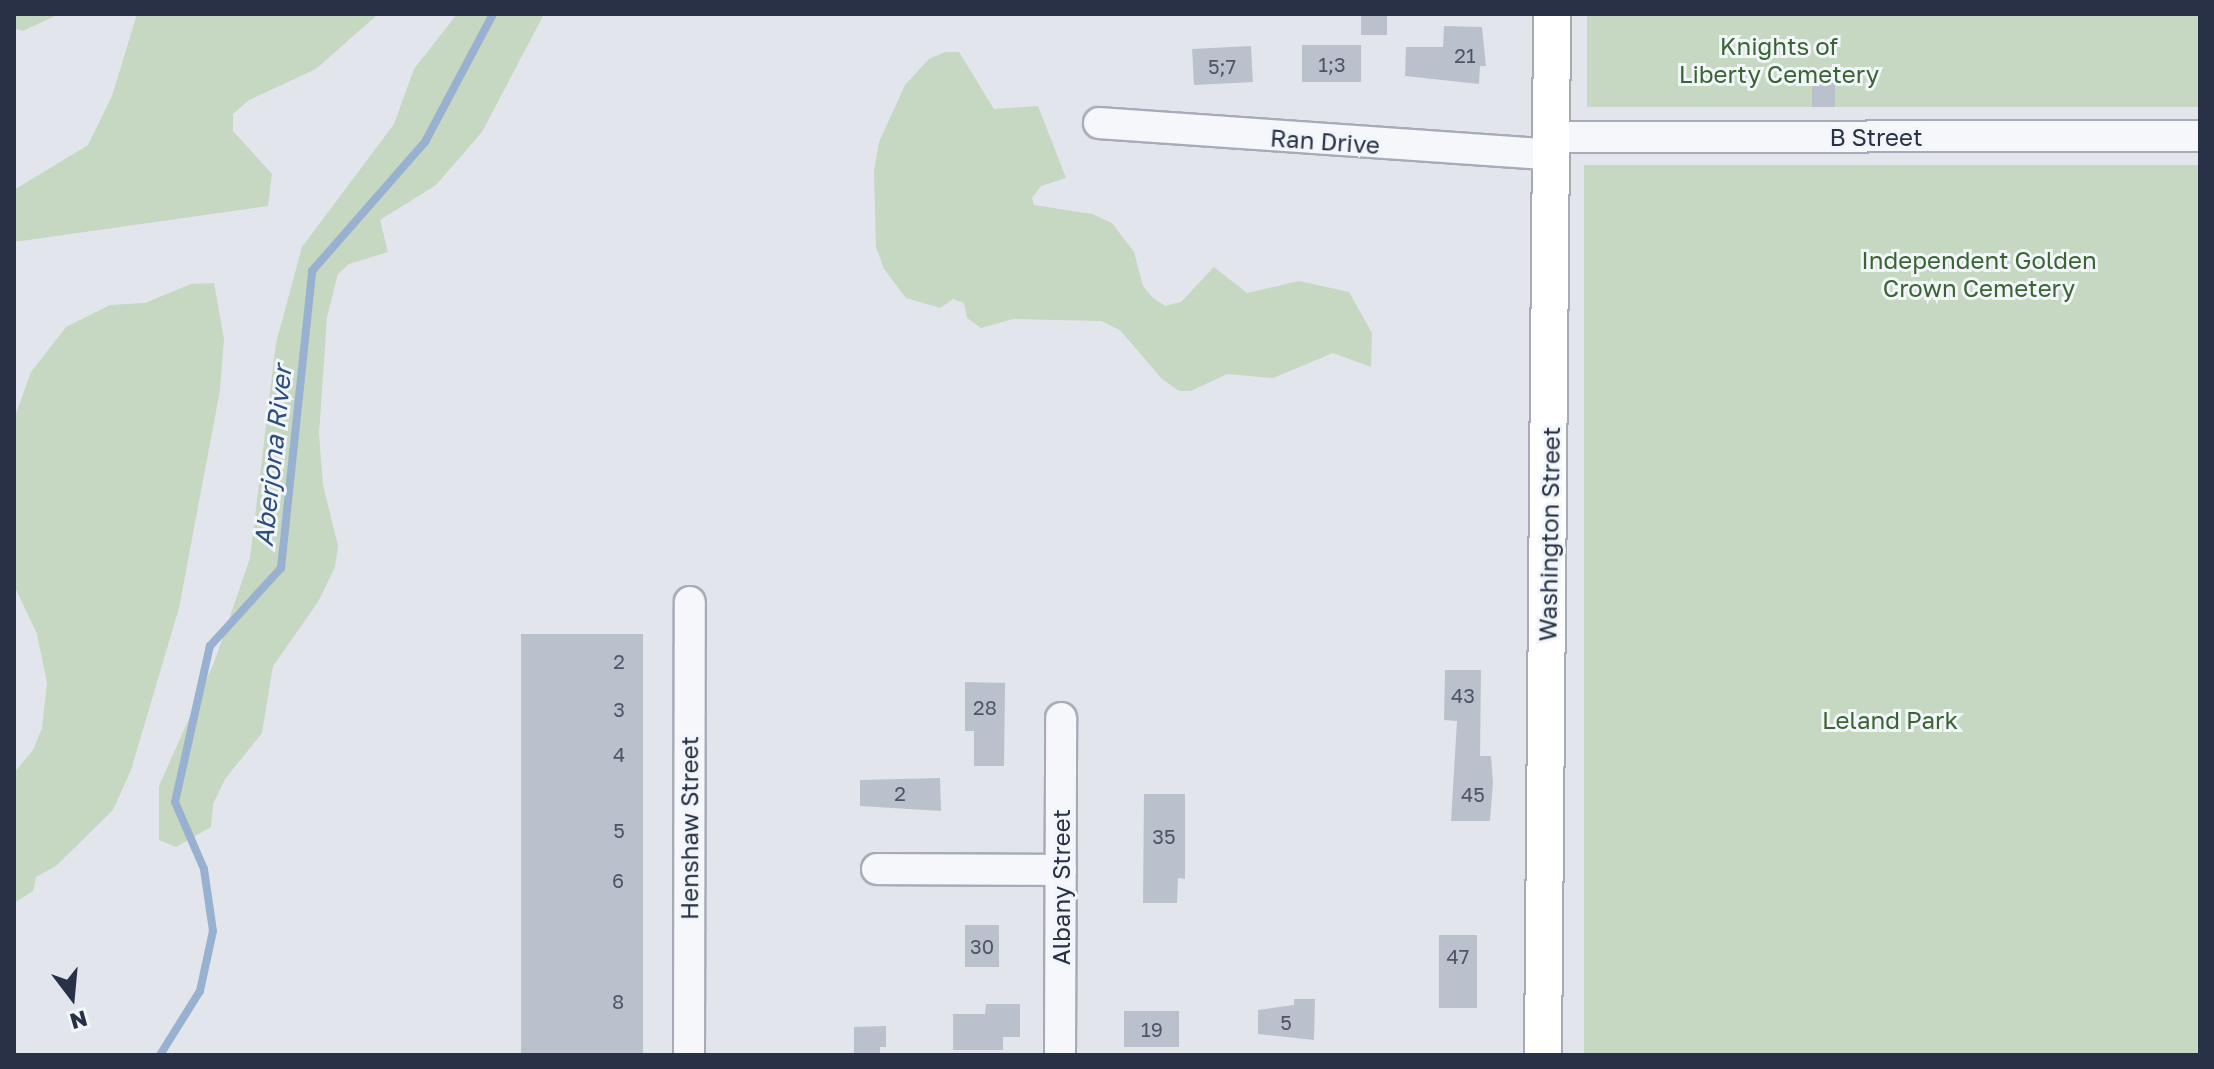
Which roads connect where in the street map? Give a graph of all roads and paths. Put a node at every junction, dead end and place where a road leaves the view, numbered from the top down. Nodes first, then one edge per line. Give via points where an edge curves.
1 (1552, 14) edge
2 (1099, 123) dead end
3 (2200, 136) edge
4 (1551, 146) junction
5 (690, 602) dead end
6 (1061, 718) dead end
7 (877, 869) dead end
8 (1061, 870) junction
9 (689, 1055) edge
10 (1060, 1055) edge
11 (1543, 1055) edge

1 - 4 main road, Washington Street
2 - 4 street, Ran Drive
3 - 4 street, B Street
4 - 11 main road, Washington Street
5 - 9 street, Henshaw Street
6 - 8 street, Albany Street
7 - 8 street
8 - 10 street, Albany Street

